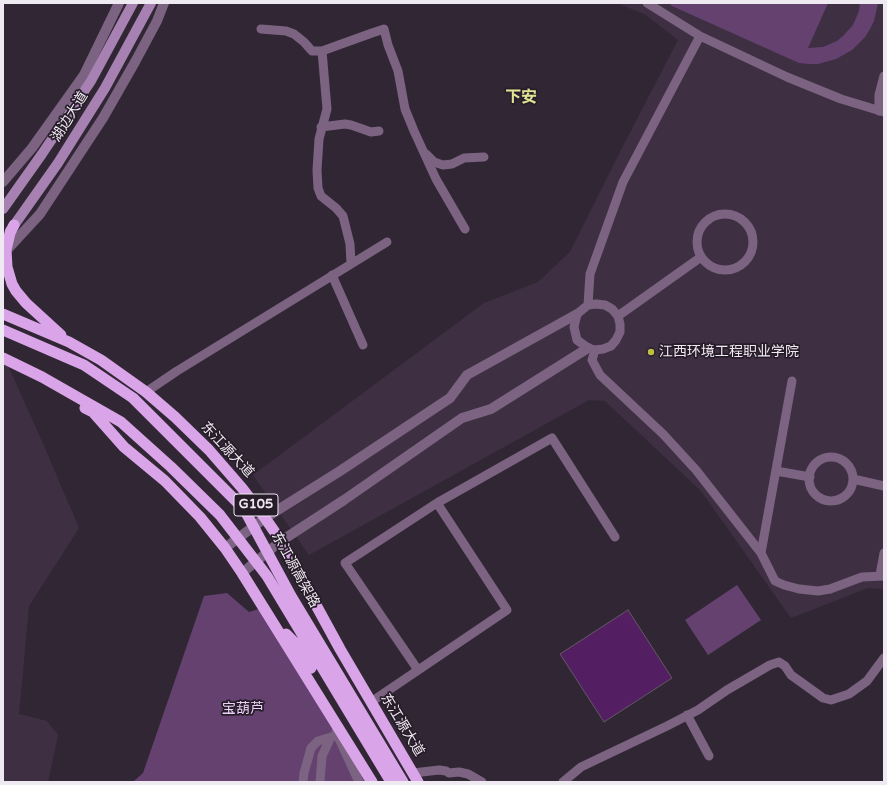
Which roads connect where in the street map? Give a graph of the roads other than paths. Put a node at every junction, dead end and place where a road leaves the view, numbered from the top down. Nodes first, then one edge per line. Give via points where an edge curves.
1 (119, 3) edge
2 (133, 3) edge
3 (151, 3) edge
4 (164, 3) edge
5 (647, 3) edge
6 (261, 29) dead end
7 (700, 36) junction
8 (322, 51) junction
9 (884, 76) edge
10 (881, 111) edge
11 (321, 127) junction
12 (379, 131) dead end
13 (424, 152) junction
14 (484, 157) dead end
15 (3, 182) edge
16 (3, 210) edge
17 (14, 225) joint
18 (465, 229) dead end
19 (387, 242) dead end
20 (4, 248) edge
21 (701, 257) junction
22 (351, 264) junction
23 (332, 275) junction
24 (588, 305) junction
25 (3, 314) edge
26 (577, 314) junction
27 (618, 316) junction
28 (3, 330) edge
29 (69, 342) junction
30 (363, 345) dead end
31 (591, 349) junction
32 (3, 358) edge
33 (3, 365) edge
34 (792, 381) dead end
35 (146, 392) junction
36 (776, 471) junction
37 (810, 477) junction
38 (853, 479) junction
39 (884, 486) edge
40 (437, 503) junction
41 (265, 518) junction
42 (616, 537) dead end
43 (281, 541) junction
44 (225, 548) junction
45 (760, 553) junction
46 (884, 553) edge
47 (296, 568) junction
48 (242, 573) junction
49 (882, 575) edge
50 (270, 618) junction
51 (277, 634) dead end
52 (884, 658) edge
53 (418, 670) junction
54 (371, 702) junction
55 (687, 715) junction
56 (334, 737) junction
57 (709, 756) dead end
58 (414, 779) edge
59 (303, 782) edge
60 (320, 782) edge
61 (359, 782) edge
62 (372, 782) edge
63 (380, 782) edge
64 (391, 782) edge
65 (403, 782) edge
66 (482, 782) edge
67 (563, 782) edge

1 - 15 street via 84,75 32,148
2 - 16 main road, 湖边大道 via 91,80
3 - 17 main road, 湖边大道 via 105,88 58,163
4 - 20 street via 157,21 103,118 40,214
5 - 7 street
6 - 8 street via 286,31 294,34 312,51
7 - 10 street via 786,77 841,99
7 - 24 street via 623,182 590,274
8 - 11 street via 327,109
8 - 13 street via 384,29 398,71 405,109
9 - 10 street via 879,95
11 - 12 street via 345,124 371,132
11 - 22 street via 318,188 321,196 343,216 350,244
13 - 14 street via 434,162 443,165 464,158
13 - 18 street via 436,179
17 - 20 highway
19 - 22 street
20 - 29 highway via 9,276 16,291
21 - 21 street via 697,247 698,232 712,216 732,214 749,226 753,241 751,251 738,267 728,270 717,269 708,265
21 - 27 street
22 - 23 street
23 - 30 street
23 - 35 street
24 - 26 street
24 - 27 street via 605,305
25 - 29 highway, 东江源大道 / G105
26 - 31 street via 574,327 577,340
26 - 41 street via 467,375 450,398
27 - 31 street via 620,332 616,340 611,346 603,349
28 - 65 highway, 东江源高架路 via 84,366 133,398 244,509 291,596
29 - 35 highway, 东江源大道 / G105 via 102,360
31 - 43 street via 491,409 462,418
31 - 45 street via 592,360 600,376 663,434 696,470
32 - 64 highway, 东江源高架路 via 42,376 122,422 220,516 267,576
33 - 44 highway via 93,412 124,447 165,481 200,517
34 - 36 street
35 - 41 highway, 东江源大道 / G105 via 209,450
36 - 37 street
36 - 45 street
37 - 38 street via 813,468 820,461 835,458 848,465
37 - 38 street via 813,492 830,502 845,497 851,489
38 - 39 street
40 - 42 street via 552,438
40 - 53 street via 507,610
40 - 53 street via 345,564
41 - 43 highway, 东江源大道 / G105
41 - 44 street
43 - 47 highway, 东江源大道 / G105
43 - 48 street
44 - 48 highway
45 - 49 street via 775,581 799,589 830,589 862,577
46 - 49 street
47 - 54 highway, 东江源大道 / G105
47 - 58 highway via 324,634
48 - 50 highway
50 - 62 highway
50 - 63 highway via 296,644
51 - 56 street
52 - 55 street via 867,681 839,699 823,698 791,675 779,662
53 - 54 street
54 - 58 highway, 东江源大道 / G105
55 - 57 street
55 - 67 street via 581,767
56 - 59 street via 318,741 311,748
56 - 60 street via 322,756
56 - 61 street
58 - 66 street via 439,770 468,774

